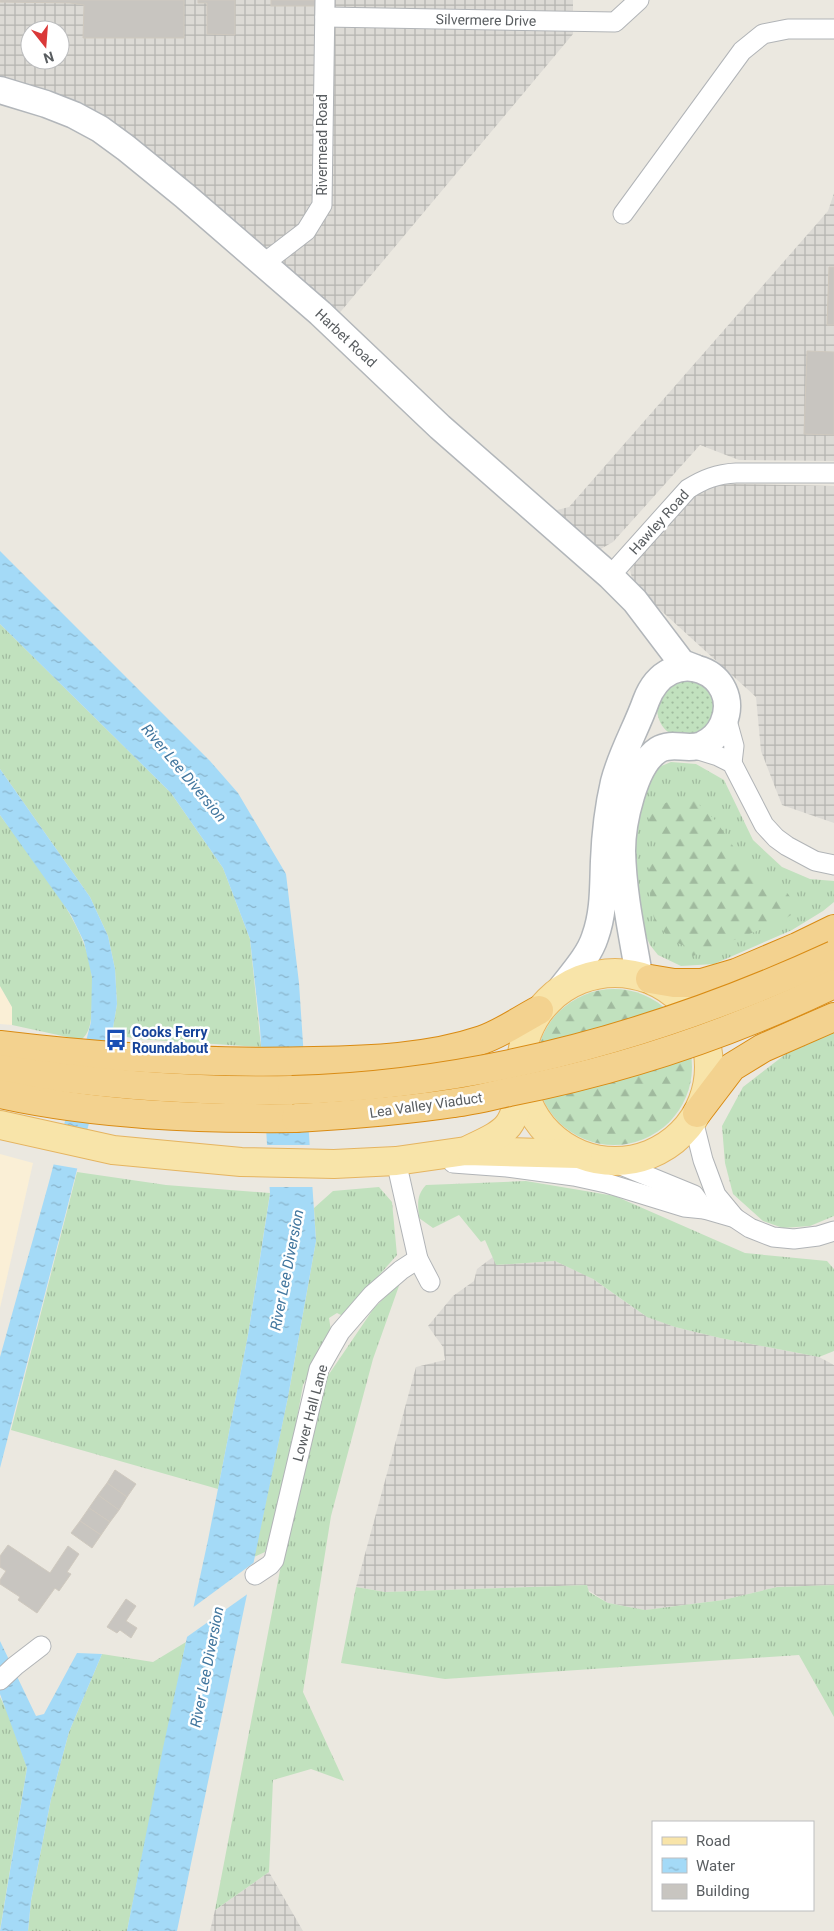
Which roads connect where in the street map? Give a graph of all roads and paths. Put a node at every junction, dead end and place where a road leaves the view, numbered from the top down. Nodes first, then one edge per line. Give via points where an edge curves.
1 (639, 0) edge
2 (325, 8) edge
3 (834, 29) edge
4 (0, 90) edge
5 (623, 214) dead end
6 (263, 264) junction
7 (834, 473) edge
8 (610, 576) junction
9 (659, 632) junction
10 (695, 668) junction
11 (653, 686) junction
12 (726, 717) junction
13 (683, 747) junction
14 (732, 763) junction
15 (834, 865) edge
16 (834, 929) edge
17 (834, 955) edge
18 (644, 977) junction
19 (834, 984) edge
20 (560, 990) junction
21 (539, 1010) junction
22 (834, 1017) edge
23 (0, 1045) edge
24 (0, 1069) edge
25 (521, 1081) junction
26 (0, 1094) edge
27 (695, 1116) junction
28 (0, 1126) edge
29 (466, 1151) junction
30 (579, 1154) junction
31 (402, 1160) junction
32 (611, 1161) junction
33 (704, 1209) junction
34 (735, 1218) junction
35 (834, 1231) edge
36 (418, 1260) junction
37 (430, 1282) dead end
38 (255, 1575) dead end
39 (41, 1646) dead end
40 (0, 1680) edge

1 - 2 street, Silvermere Drive via 615,22
2 - 6 street, Rivermead Road via 322,205 306,231
3 - 5 street via 788,29 763,34 742,51
4 - 6 street, Harbet Road via 46,104 100,129 186,196
6 - 8 street, Harbet Road via 440,427
7 - 8 street, Hawley Road via 736,472 704,479 688,489
8 - 9 street, Harbet Road
9 - 10 street, Harbet Road via 682,663
9 - 11 street via 662,672
10 - 11 street via 680,668 667,673
10 - 12 street via 707,672 724,692
11 - 13 street via 647,704 648,718 664,740
11 - 20 street via 631,734 614,783 606,829 601,916 595,938
12 - 13 street via 721,729 702,745
12 - 14 street via 734,746
13 - 14 street
13 - 18 street via 666,745 644,764 633,787 627,816 622,849 626,896
14 - 15 street via 764,825 776,838 815,861
16 - 18 highway via 736,973 702,983 674,983
17 - 24 highway, Lea Valley Viaduct, bridge via 687,1016 617,1038 544,1058 409,1081 313,1090 248,1091 138,1085
18 - 20 main road via 613,972 583,978
18 - 27 main road via 682,1000 699,1024 708,1048 710,1071 707,1090
19 - 26 highway, Lea Valley Viaduct, bridge via 715,1035 631,1063 560,1082 455,1103 368,1114 249,1118 151,1114
20 - 21 main road
21 - 23 highway via 482,1040 442,1051 378,1058 199,1062 74,1054
21 - 25 main road via 522,1047
22 - 27 highway via 763,1048 732,1067
25 - 29 main road via 517,1110 511,1123 496,1136
25 - 30 main road via 528,1103 543,1128 556,1141
27 - 32 main road via 683,1132 664,1148 634,1160
27 - 34 street via 703,1160 716,1194
28 - 31 main road via 113,1150 241,1162 334,1164
29 - 30 main road
29 - 31 main road
30 - 32 main road
31 - 33 street via 508,1167 574,1176 684,1207
31 - 36 street
32 - 33 street via 694,1195
33 - 34 street
34 - 35 street via 773,1237 794,1239
36 - 37 street
36 - 38 street, Lower Hall Lane via 372,1295 340,1332 319,1369 274,1560
39 - 40 street

